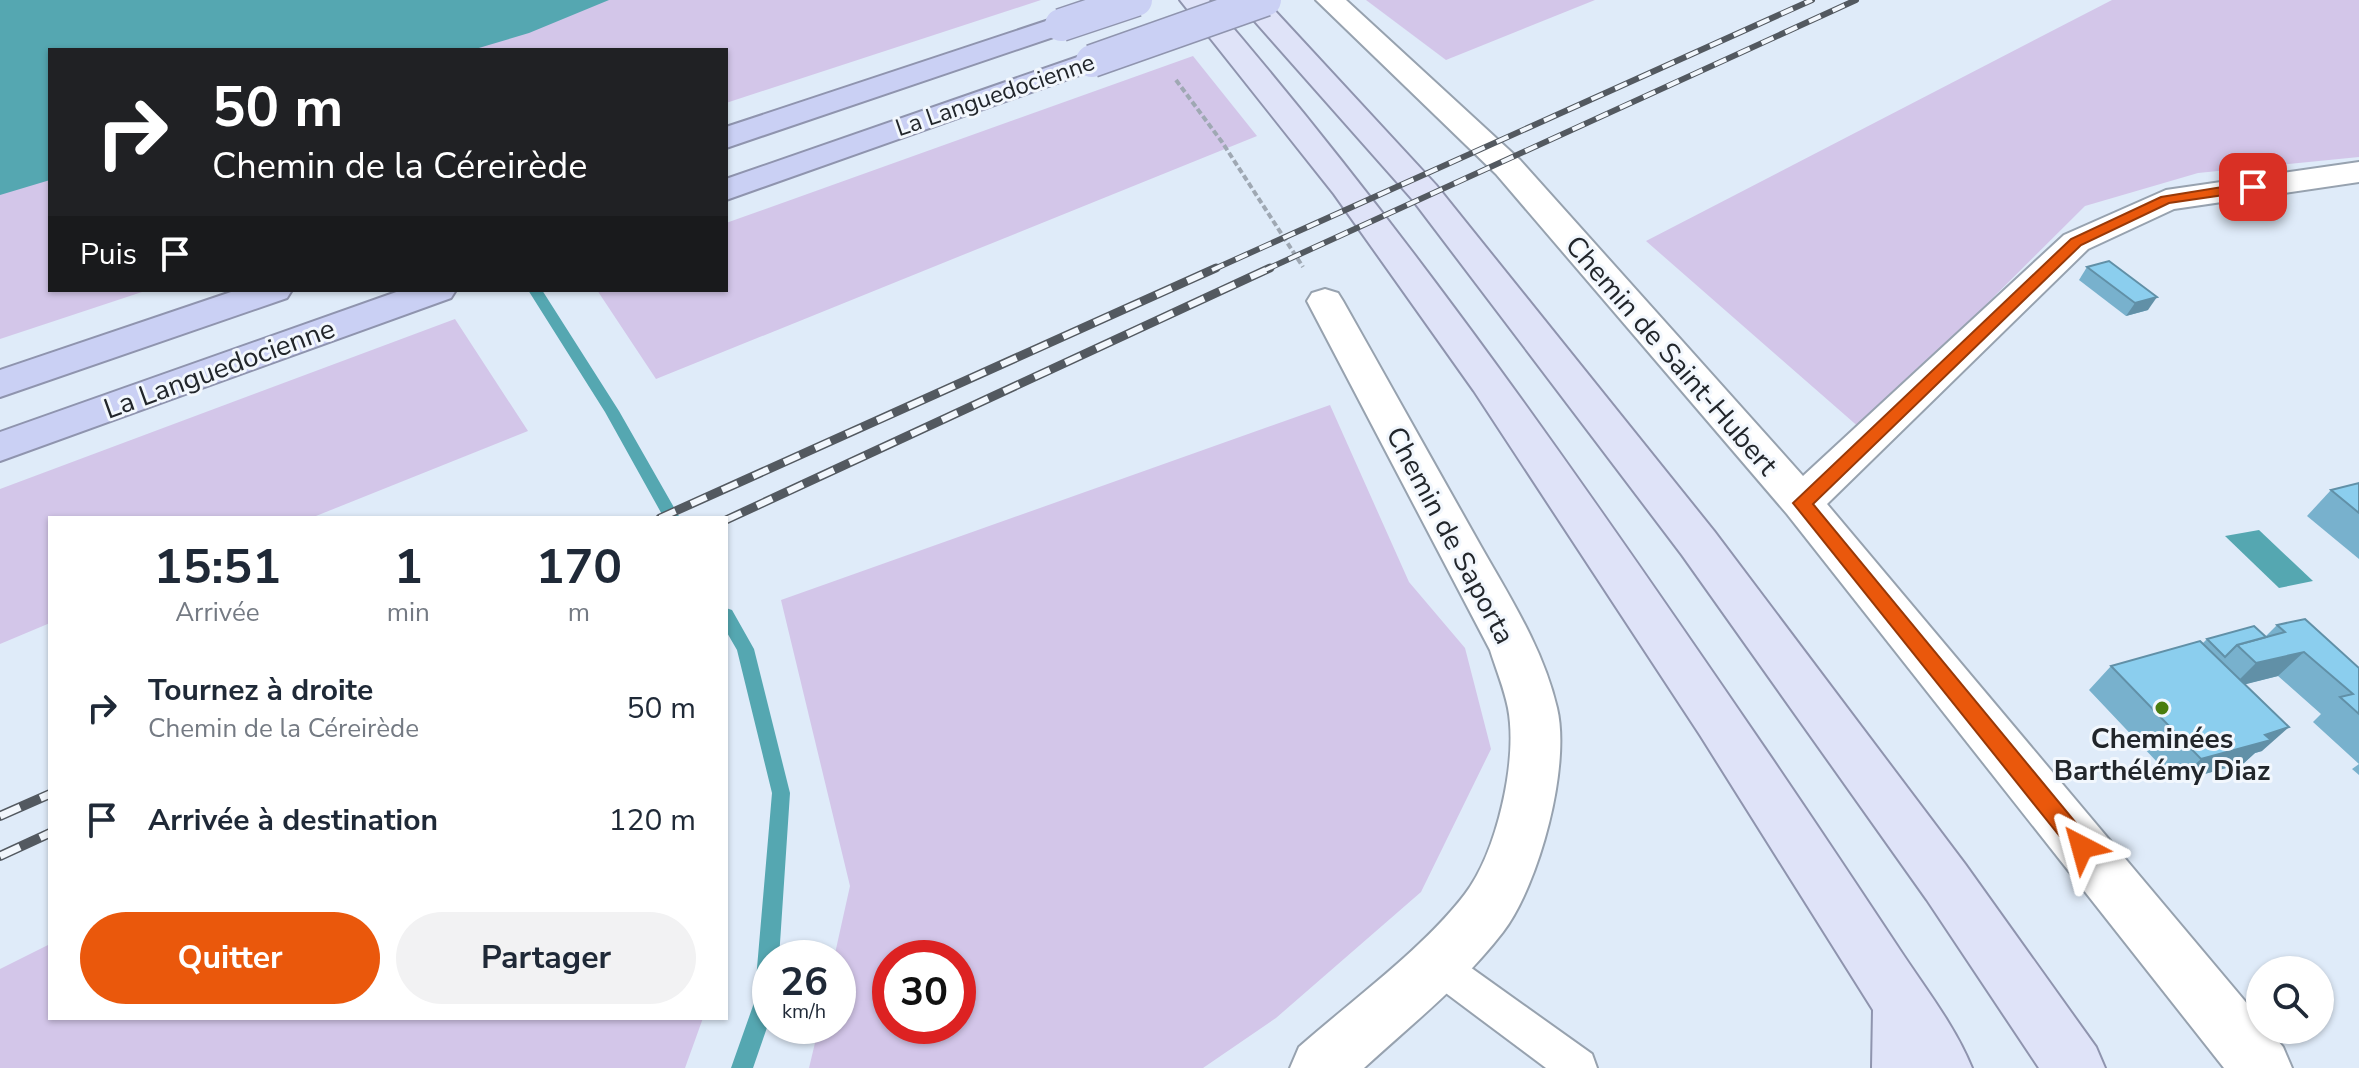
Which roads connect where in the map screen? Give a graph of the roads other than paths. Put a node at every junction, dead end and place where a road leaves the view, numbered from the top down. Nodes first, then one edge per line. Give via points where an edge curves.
1 (1136, 0) edge
2 (1194, 0) edge
3 (1250, 0) edge
4 (1265, 0) edge
5 (1330, 0) edge
6 (728, 137) edge
7 (2359, 172) edge
8 (728, 189) edge
9 (268, 292) edge
10 (433, 292) edge
11 (1325, 301) road end
12 (0, 384) edge
13 (0, 447) edge
14 (1802, 503) junction
15 (1436, 964) junction
16 (1902, 1003) junction
17 (1320, 1068) edge
18 (1578, 1068) edge
19 (1902, 1068) edge
20 (1942, 1068) edge
21 (2075, 1068) edge
22 (2262, 1068) edge

1 - 6 highway, La Languedocienne, bridge
2 - 16 main road via 1263,80 1454,332 1668,645
3 - 21 main road via 1424,192 1698,543
4 - 8 highway, La Languedocienne, bridge
5 - 14 street, Chemin de Saint-Hubert via 1508,167
7 - 14 street via 2166,200 2076,242
9 - 12 highway, La Languedocienne
10 - 13 highway, La Languedocienne
11 - 15 street, Chemin de Saporta via 1514,649 1533,710 1535,772 1524,822 1484,913
14 - 22 street, Chemin de Saint-Hubert
15 - 17 street, Chemin de Saporta
15 - 18 lane
16 - 19 main road
16 - 20 main road

